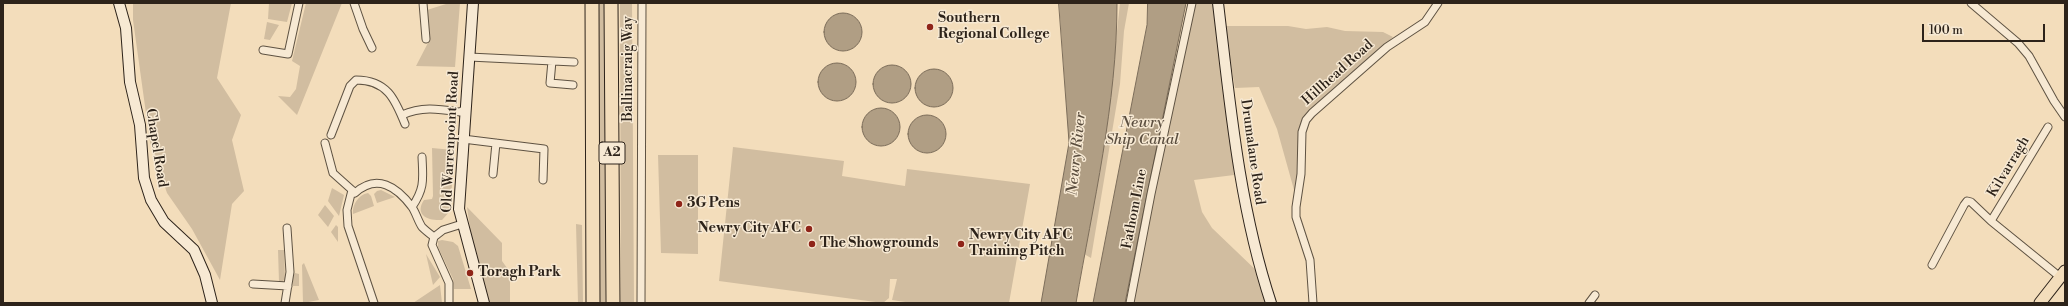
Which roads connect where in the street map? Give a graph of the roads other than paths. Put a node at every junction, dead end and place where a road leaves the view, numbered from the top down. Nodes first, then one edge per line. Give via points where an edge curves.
1 (119, 3) edge
2 (299, 3) edge
3 (354, 3) edge
4 (423, 3) edge
5 (472, 3) edge
6 (592, 3) edge
7 (611, 3) edge
8 (642, 3) edge
9 (1192, 3) edge
10 (1218, 3) edge
11 (1438, 3) edge
12 (1971, 3) edge
13 (426, 39) dead end
14 (372, 48) dead end
15 (263, 50) dead end
16 (469, 57) junction
17 (552, 61) junction
18 (574, 62) dead end
19 (573, 85) dead end
20 (464, 110) junction
21 (402, 115) junction
22 (2065, 117) edge
23 (405, 124) dead end
24 (2048, 127) dead end
25 (331, 135) dead end
26 (463, 139) junction
27 (325, 143) dead end
28 (496, 143) junction
29 (422, 157) dead end
30 (494, 174) dead end
31 (543, 180) dead end
32 (352, 190) junction
33 (412, 208) junction
34 (1991, 221) junction
35 (462, 224) junction
36 (287, 228) dead end
37 (434, 237) junction
38 (1932, 265) dead end
39 (2063, 274) edge
40 (253, 284) dead end
41 (288, 286) junction
42 (1595, 294) dead end
43 (212, 303) edge
44 (285, 303) edge
45 (374, 303) edge
46 (449, 303) edge
47 (484, 303) edge
48 (593, 303) edge
49 (613, 303) edge
50 (641, 303) edge
51 (1130, 303) edge
52 (1271, 303) edge
53 (1313, 303) edge
54 (1589, 303) edge
55 (2040, 303) edge

1 - 43 street, Chapel Road via 126,28 130,82 140,125 144,178 151,200 164,222 194,250 205,275
2 - 15 street via 288,54
3 - 14 street
4 - 13 street
5 - 16 street, Old Warrenpoint Road
6 - 48 highway, A2
7 - 49 highway, A2
8 - 50 street, Ballinacraig Way
9 - 51 street, Fathom Line
10 - 52 street, Drumalane Road via 1248,220
11 - 53 street, Hillhead Road via 1425,22 1387,47 1312,113 1304,125 1296,216 1310,260
12 - 22 street via 2018,43 2029,56 2036,72
16 - 17 street
16 - 20 street, Old Warrenpoint Road
17 - 18 street
17 - 19 street via 550,83
20 - 21 street via 460,112 426,108
20 - 26 street, Old Warrenpoint Road
21 - 23 street
21 - 25 street via 392,94 366,80 356,80 350,86
24 - 34 street, Kilvarragh
26 - 28 street
26 - 35 street, Old Warrenpoint Road via 459,208
27 - 32 street via 333,174
28 - 30 street
28 - 31 street via 544,149
29 - 33 street via 421,194
32 - 33 street via 355,193 372,184 386,183 395,188
32 - 45 street via 347,210 348,226
33 - 37 street via 422,227
34 - 38 street, Kilvarragh via 1976,205 1967,202
34 - 39 street, Kilvarragh
35 - 37 street via 443,230
35 - 47 street, Old Warrenpoint Road
36 - 41 street via 290,272
37 - 46 street via 432,245 449,283
39 - 55 main road
40 - 41 street
41 - 44 street
42 - 54 street

